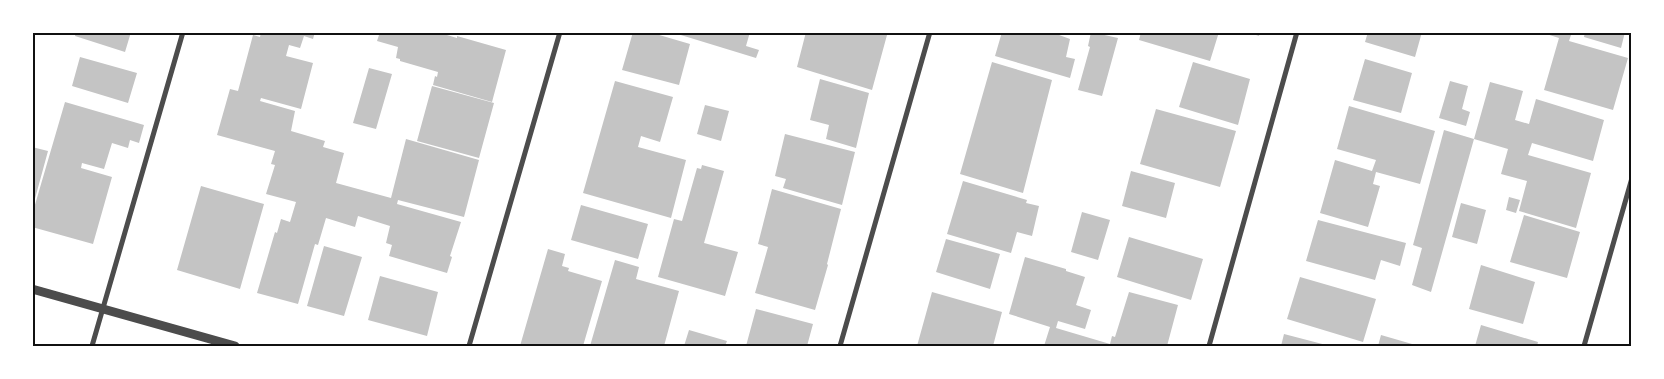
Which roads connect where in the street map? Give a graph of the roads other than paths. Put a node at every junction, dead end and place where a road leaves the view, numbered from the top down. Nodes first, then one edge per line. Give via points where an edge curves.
1 (183, 32) edge
2 (560, 32) edge
3 (930, 32) edge
4 (1297, 32) edge
5 (1632, 178) edge
6 (32, 289) edge
7 (103, 309) junction
8 (92, 346) edge
9 (235, 346) edge
10 (470, 346) edge
11 (840, 346) edge
12 (1208, 346) edge
13 (1584, 346) edge

1 - 7 street
2 - 10 street
3 - 11 street
4 - 12 street
5 - 13 street
6 - 7 street
7 - 8 street
7 - 9 street

